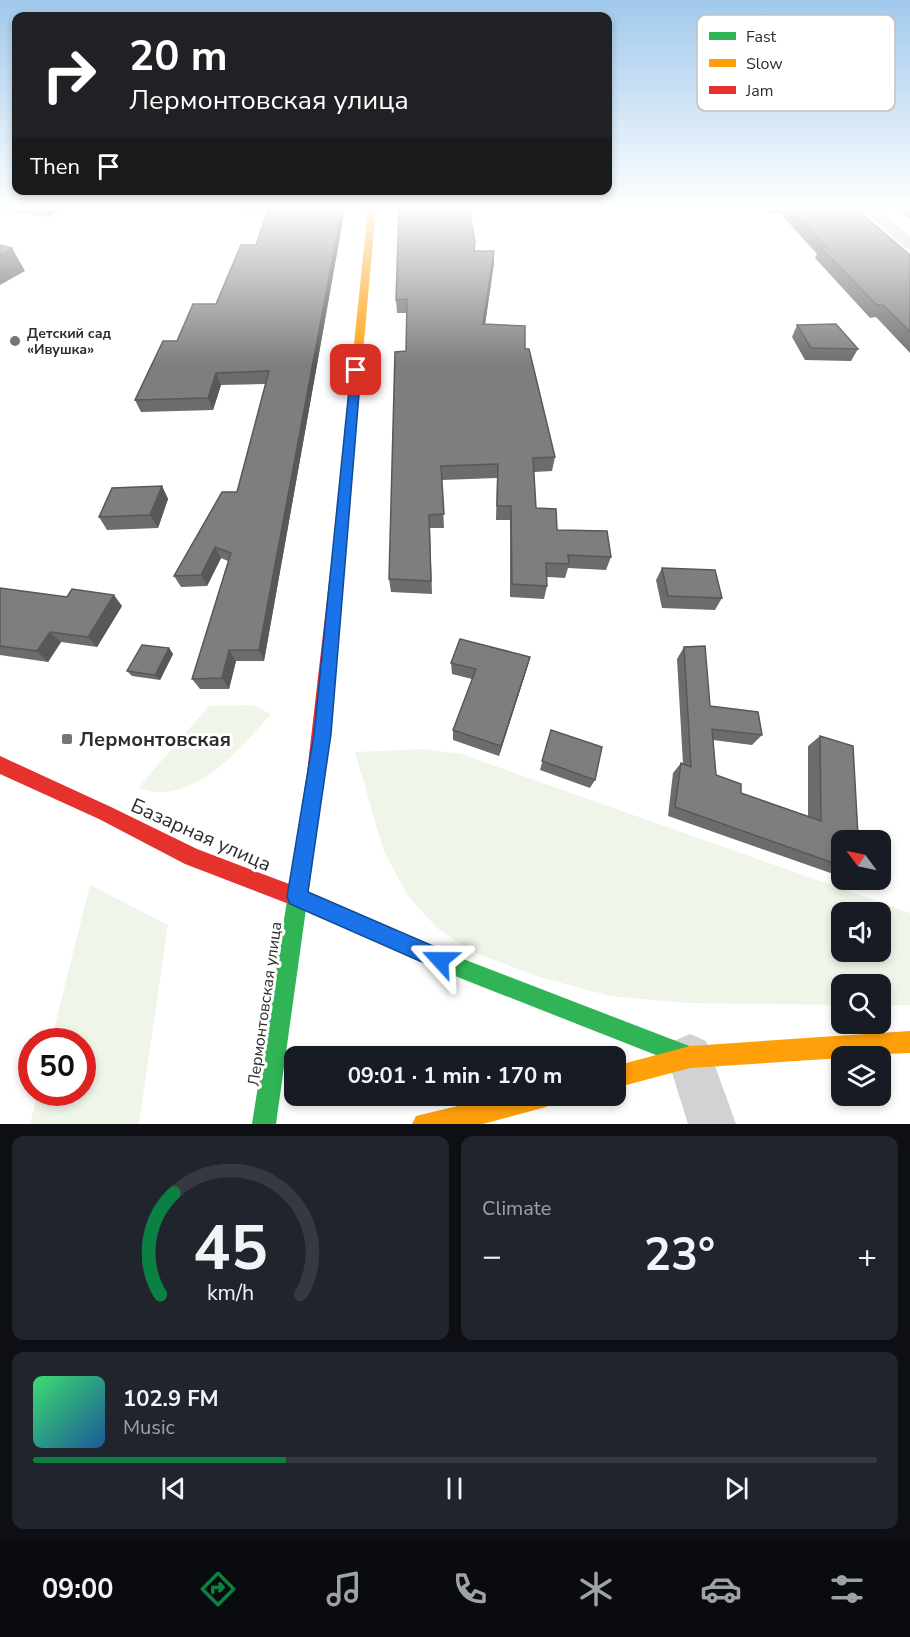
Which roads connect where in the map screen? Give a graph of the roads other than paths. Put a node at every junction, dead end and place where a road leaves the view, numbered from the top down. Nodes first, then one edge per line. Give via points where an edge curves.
1 (367, 260) edge
2 (0, 765) edge
3 (297, 897) junction
4 (910, 1042) edge
5 (690, 1057) junction
6 (626, 1074) edge
7 (504, 1106) edge
8 (264, 1124) edge
9 (424, 1124) edge
10 (712, 1124) edge

1 - 3 main road, Лермонтовская улица via 322,734
2 - 3 main road, Базарная улица via 192,857
3 - 5 main road, Базарная улица via 460,968
3 - 8 main road, Лермонтовская улица
4 - 5 main road
5 - 6 main road
5 - 10 street
7 - 9 main road

